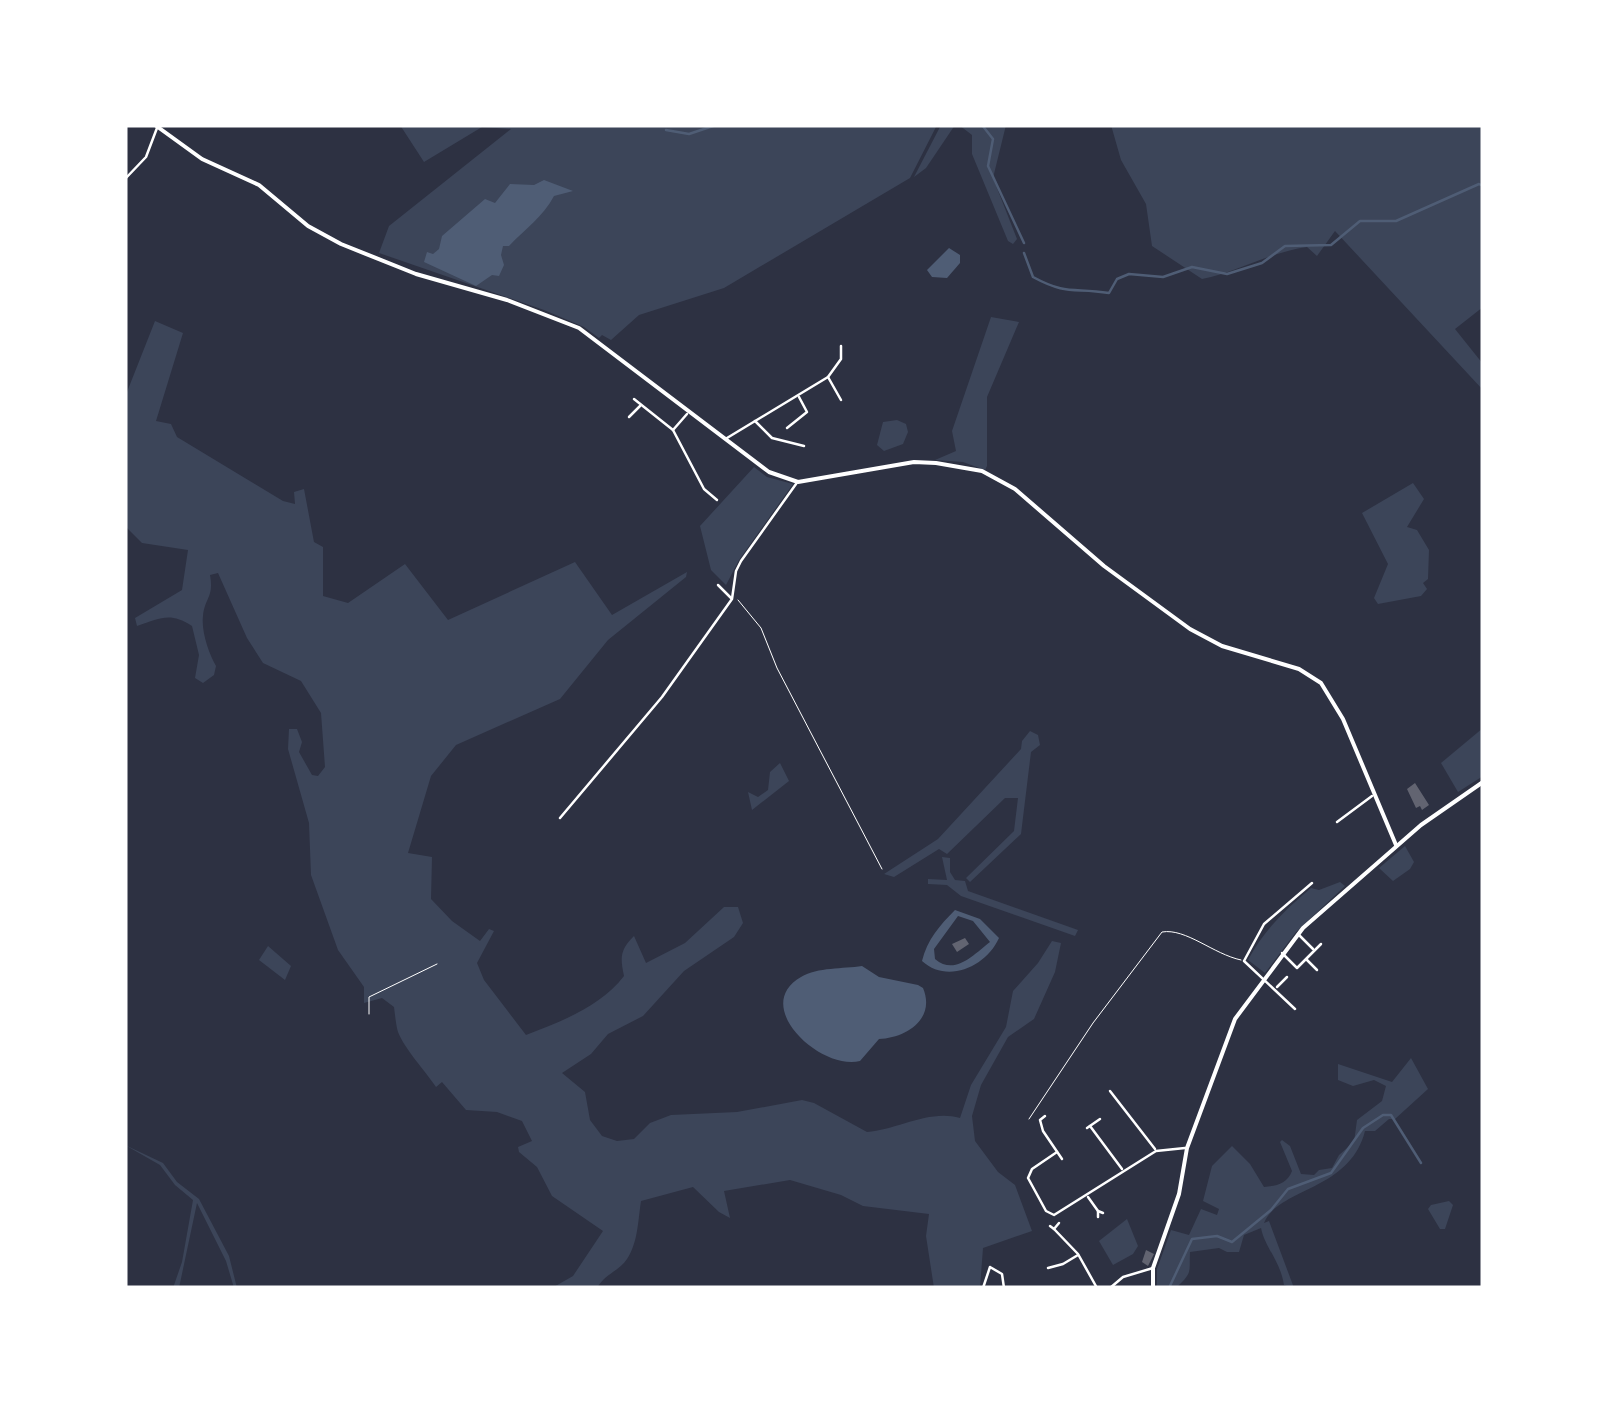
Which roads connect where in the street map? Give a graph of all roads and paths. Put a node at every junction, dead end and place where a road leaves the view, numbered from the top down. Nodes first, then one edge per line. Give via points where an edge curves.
1 (156, 126) edge
2 (126, 179) edge
3 (841, 346) dead end
4 (828, 377) junction
5 (798, 396) junction
6 (634, 399) dead end
7 (841, 400) dead end
8 (641, 405) junction
9 (688, 413) junction
10 (630, 418) dead end
11 (754, 420) junction
12 (787, 428) dead end
13 (673, 430) junction
14 (725, 439) junction
15 (804, 446) dead end
16 (798, 482) junction
17 (711, 495) junction
18 (706, 500) dead end
19 (718, 500) dead end
20 (718, 585) dead end
21 (732, 597) junction
22 (1483, 782) edge
23 (1374, 795) junction
24 (560, 818) dead end
25 (1337, 822) dead end
26 (1396, 845) junction
27 (882, 869) dead end
28 (1312, 883) dead end
29 (1298, 934) junction
30 (1322, 944) dead end
31 (1314, 950) junction
32 (1282, 953) junction
33 (1306, 959) junction
34 (1244, 961) junction
35 (437, 964) dead end
36 (1316, 970) dead end
37 (1287, 977) dead end
38 (1265, 978) junction
39 (1276, 988) junction
40 (1295, 1009) dead end
41 (369, 1014) dead end
42 (1110, 1091) dead end
43 (1044, 1116) dead end
44 (1029, 1119) dead end
45 (1100, 1119) dead end
46 (1187, 1148) junction
47 (1156, 1151) junction
48 (1057, 1152) junction
49 (1062, 1159) dead end
50 (1123, 1172) junction
51 (1088, 1196) junction
52 (1098, 1217) dead end
53 (1059, 1223) dead end
54 (1078, 1254) junction
55 (1048, 1268) dead end
56 (1153, 1268) junction
57 (983, 1288) edge
58 (1004, 1288) edge
59 (1097, 1288) edge
60 (1110, 1288) edge
61 (1153, 1288) edge

1 - 2 street via 146,158
1 - 9 street via 202,159 259,185 341,244 579,328
3 - 4 street via 841,359
4 - 5 street
4 - 7 street
5 - 11 street
5 - 12 street via 807,412
6 - 8 street
8 - 10 street
8 - 13 street
9 - 13 street
9 - 14 street
11 - 14 street
11 - 15 street via 772,438
13 - 17 street
14 - 16 street via 769,472
16 - 21 street via 741,561
16 - 23 street via 914,462 969,467 996,478 1190,629 1299,669 1321,684
17 - 18 street
17 - 19 street
20 - 21 street
21 - 24 street via 652,709
21 - 27 path via 761,628
22 - 26 street
23 - 25 street
23 - 26 street
26 - 29 street
28 - 34 street via 1264,924
29 - 31 street
29 - 32 street
30 - 31 street
31 - 33 street
32 - 33 street via 1298,968
32 - 38 street
33 - 36 street
34 - 38 street
34 - 44 lane via 1219,955 1181,932 1162,932
35 - 41 path via 369,996
37 - 39 street
38 - 39 street
38 - 46 street via 1235,1020
39 - 40 street
42 - 47 street
43 - 48 street via 1038,1118 1043,1132
45 - 50 street via 1088,1127
46 - 47 street
46 - 56 street
47 - 50 street
48 - 49 street
48 - 51 street via 1028,1178 1046,1211 1060,1213
50 - 51 street
51 - 52 street
53 - 54 street via 1052,1228
54 - 55 street
54 - 59 street
56 - 60 street
56 - 61 street
57 - 58 street via 990,1267 1002,1274

